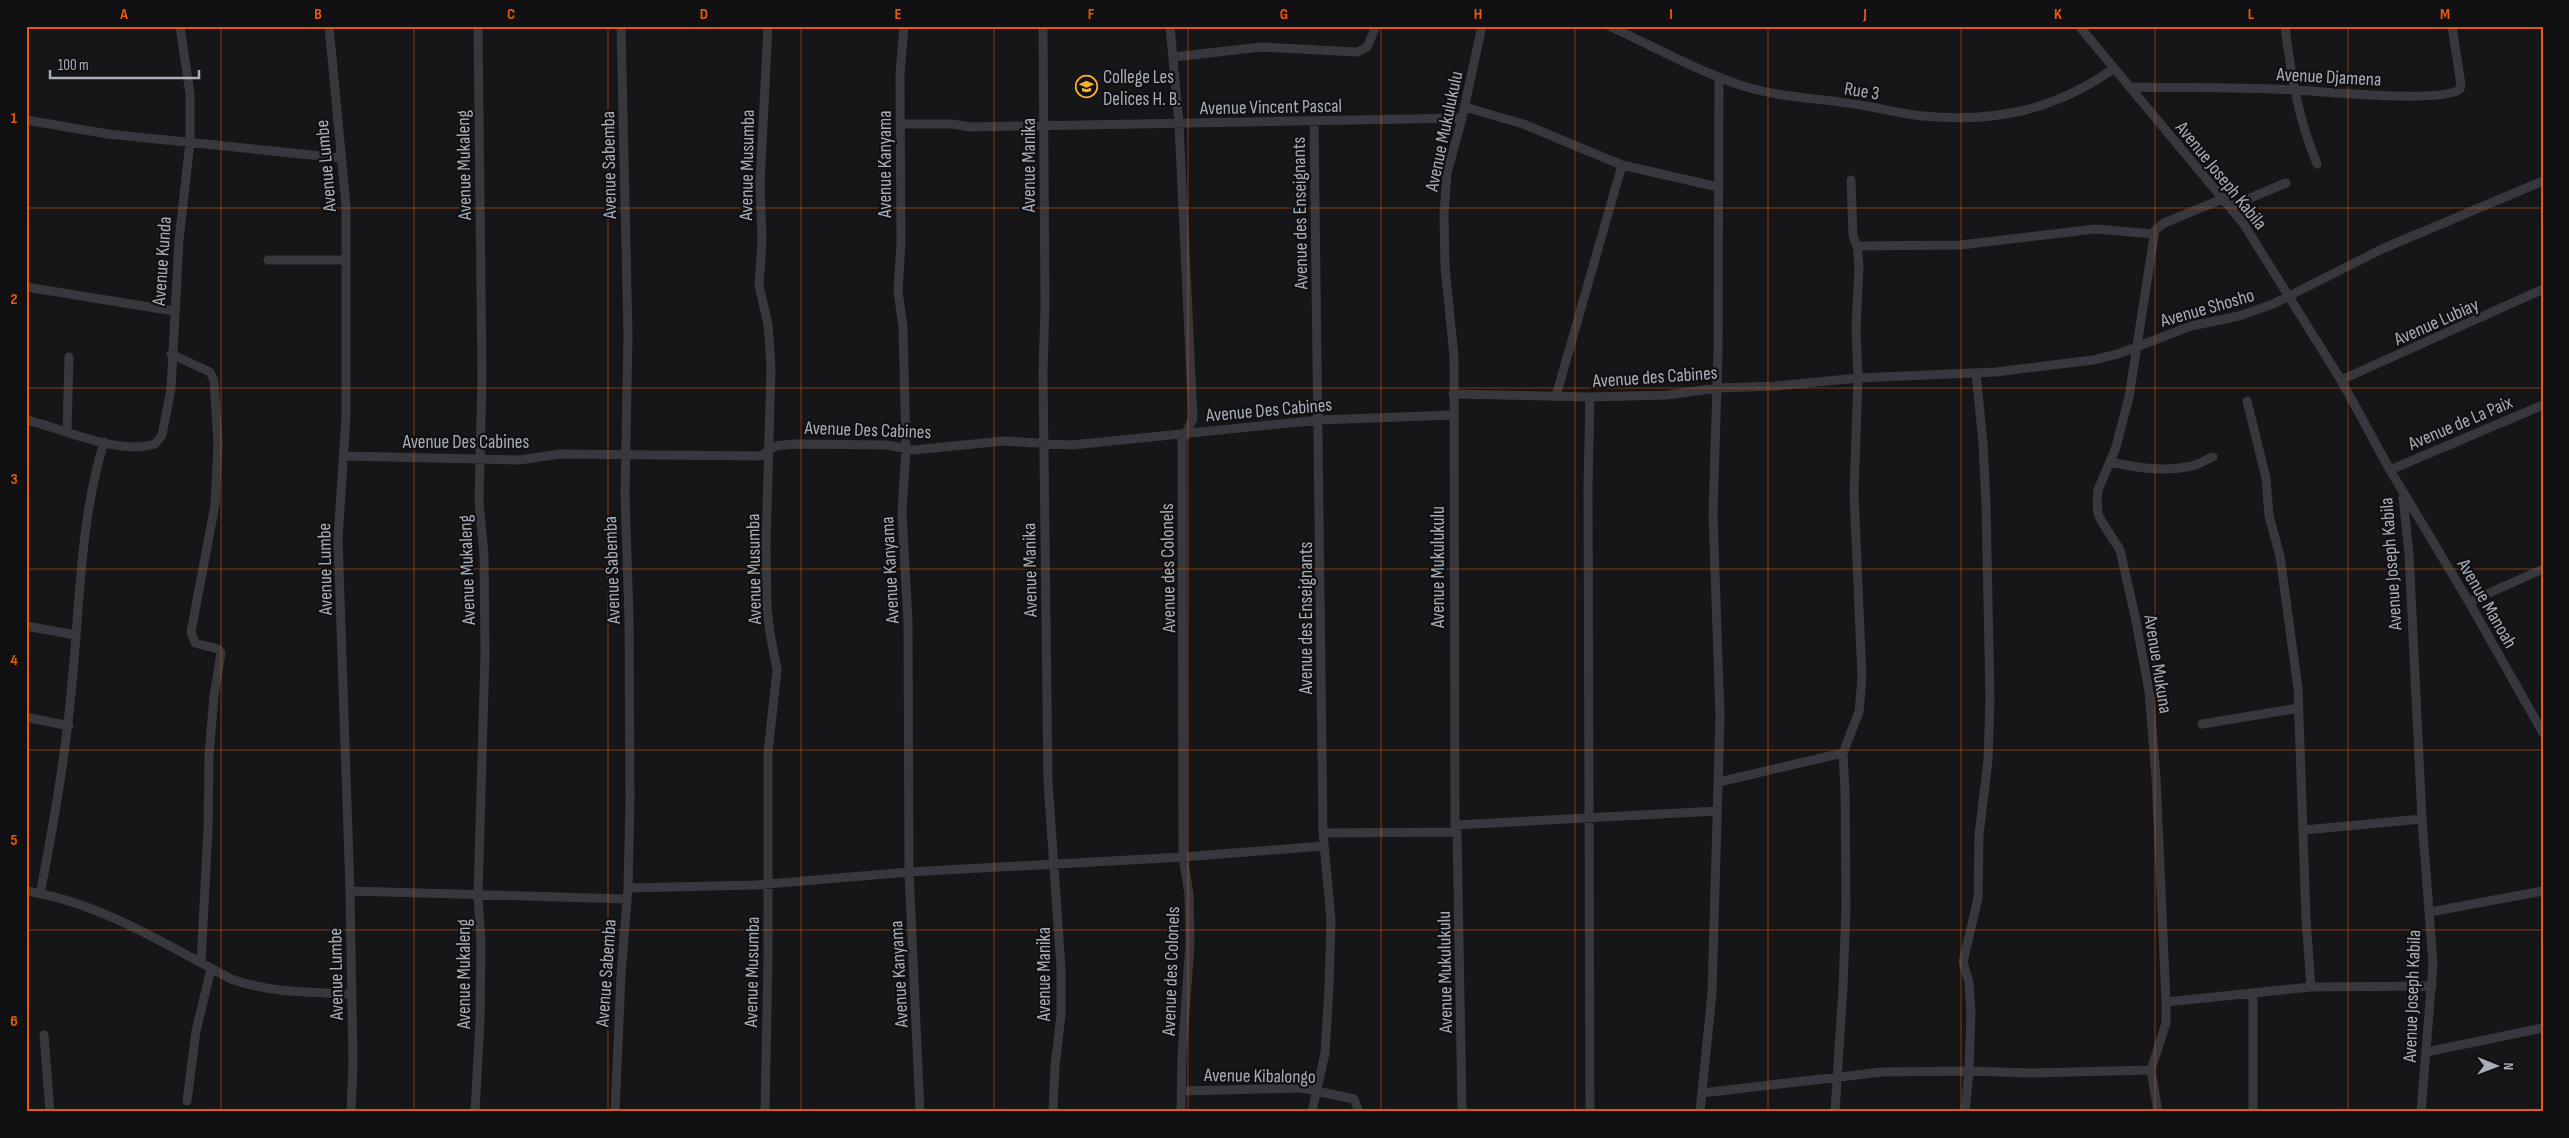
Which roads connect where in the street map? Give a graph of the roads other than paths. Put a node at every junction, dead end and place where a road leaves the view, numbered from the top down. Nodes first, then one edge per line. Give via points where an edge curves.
1 (180, 26) edge
2 (329, 26) edge
3 (478, 26) edge
4 (621, 26) edge
5 (768, 26) edge
6 (904, 26) edge
7 (1043, 26) edge
8 (1170, 26) edge
9 (1376, 26) edge
10 (1482, 26) edge
11 (1609, 26) edge
12 (2079, 26) edge
13 (2284, 26) edge
14 (2452, 26) edge
15 (1174, 57) junction
16 (2113, 68) junction
17 (1719, 78) junction
18 (2131, 87) junction
19 (2294, 90) junction
20 (1465, 107) junction
21 (1462, 118) junction
22 (26, 120) edge
23 (1314, 122) junction
24 (901, 124) junction
25 (1179, 124) junction
26 (1044, 126) junction
27 (190, 142) junction
28 (340, 158) junction
29 (2317, 164) dead end
30 (1622, 165) junction
31 (1851, 180) dead end
32 (2543, 181) edge
33 (2286, 183) dead end
34 (1718, 187) junction
35 (2228, 202) junction
36 (2154, 234) junction
37 (1857, 246) junction
38 (268, 260) dead end
39 (346, 260) junction
40 (26, 287) edge
41 (2543, 289) edge
42 (2290, 296) junction
43 (174, 311) junction
44 (2137, 345) junction
45 (171, 354) junction
46 (69, 357) dead end
47 (1976, 373) junction
48 (1858, 378) junction
49 (2341, 380) junction
50 (1718, 388) junction
51 (1453, 394) junction
52 (1556, 396) junction
53 (1590, 397) junction
54 (2247, 401) dead end
55 (2543, 405) edge
56 (1453, 415) junction
57 (26, 420) edge
58 (1319, 420) junction
59 (67, 432) junction
60 (1184, 433) junction
61 (104, 442) junction
62 (1045, 443) junction
63 (906, 449) junction
64 (770, 450) junction
65 (344, 456) junction
66 (626, 456) junction
67 (2213, 457) dead end
68 (480, 459) junction
69 (2110, 462) junction
70 (2390, 470) junction
71 (2403, 492) junction
72 (2543, 569) edge
73 (2469, 602) junction
74 (26, 626) edge
75 (76, 636) junction
76 (2299, 708) junction
77 (2543, 710) edge
78 (2533, 713) junction
79 (26, 717) edge
80 (2202, 724) dead end
81 (68, 726) junction
82 (2543, 733) edge
83 (1843, 753) junction
84 (1718, 782) junction
85 (1717, 810) junction
86 (1590, 818) junction
87 (2422, 819) junction
88 (1456, 829) junction
89 (2304, 830) junction
90 (1323, 833) junction
91 (1323, 846) junction
92 (1183, 857) junction
93 (1054, 864) junction
94 (909, 872) junction
95 (769, 882) junction
96 (628, 888) junction
97 (26, 891) edge
98 (350, 891) junction
99 (2543, 891) edge
100 (40, 894) junction
101 (478, 895) junction
102 (627, 899) junction
103 (2430, 912) junction
104 (200, 963) junction
105 (211, 969) junction
106 (2432, 986) junction
107 (2311, 987) junction
108 (2253, 993) junction
109 (350, 994) junction
110 (2166, 1002) junction
111 (2543, 1028) edge
112 (44, 1035) dead end
113 (2426, 1052) junction
114 (2150, 1070) junction
115 (1969, 1071) junction
116 (1837, 1076) junction
117 (1181, 1091) junction
118 (1318, 1091) junction
119 (1702, 1093) junction
120 (187, 1101) dead end
121 (50, 1112) edge
122 (351, 1112) edge
123 (474, 1112) edge
124 (615, 1112) edge
125 (765, 1112) edge
126 (920, 1112) edge
127 (1053, 1112) edge
128 (1181, 1112) edge
129 (1312, 1112) edge
130 (1360, 1112) edge
131 (1464, 1112) edge
132 (1590, 1112) edge
133 (1700, 1112) edge
134 (1835, 1112) edge
135 (1964, 1112) edge
136 (2158, 1112) edge
137 (2253, 1112) edge
138 (2421, 1112) edge

1 - 27 street, Avenue Kunda via 190,94
2 - 28 street, Avenue Lumbe
3 - 68 street, Avenue Mukaleng
4 - 66 street, Avenue Sabemba via 628,336
5 - 64 street, Avenue Musumba via 760,184 762,239 759,286 768,324 771,367
6 - 24 street, Avenue Kanyama via 900,74
7 - 26 street, Avenue Manika
8 - 15 street, Avenue des Colonels
9 - 15 street via 1367,47 1357,52 1261,47
10 - 20 street, Avenue Mukulukulu
11 - 17 street, Rue 3
12 - 16 street, Avenue Joseph Kabila
13 - 19 street
14 - 19 street, Avenue Djamena via 2461,78 2460,89 2456,92 2404,95
15 - 25 street, Avenue des Colonels
16 - 17 street, Rue 3 via 2051,104 2019,112 1969,117 1899,113 1759,90
16 - 18 street, Avenue Joseph Kabila
17 - 34 street
18 - 19 street, Avenue Djamena
18 - 35 street, Avenue Joseph Kabila
19 - 29 street via 2303,131
20 - 21 street, Avenue Mukulukulu
20 - 30 street via 1523,124
21 - 23 street, Avenue Vincent Pascal
21 - 51 street, Avenue Mukulukulu via 1447,173 1444,214 1445,267 1454,356
22 - 27 street via 108,134
23 - 25 street, Avenue Vincent Pascal
23 - 58 street, Avenue des Enseignants
24 - 26 street, Avenue Vincent Pascal
24 - 63 street, Avenue Kanyama via 898,291 903,327
25 - 26 street, Avenue Vincent Pascal
25 - 60 street, Avenue des Colonels via 1193,419
26 - 62 street, Avenue Manika
27 - 28 street
27 - 43 street, Avenue Kunda
28 - 39 street, Avenue Lumbe via 346,206
30 - 34 street
30 - 52 street
31 - 37 street via 1853,236
32 - 42 street, Avenue Shosho via 2382,249
33 - 35 street
34 - 50 street
35 - 36 street via 2160,226
35 - 42 street, Avenue Joseph Kabila
36 - 37 street via 2095,229 1960,245
36 - 44 street, Avenue Mukuna
37 - 48 street
38 - 39 street
39 - 65 street, Avenue Lumbe
40 - 43 street
41 - 49 street, Avenue Lubiay
42 - 44 street, Avenue Shosho via 2239,316 2191,326
42 - 49 street, Avenue Joseph Kabila
43 - 45 street, Avenue Kunda
44 - 47 street, Avenue Shosho via 2093,360
44 - 69 street, Avenue Mukuna via 2128,397
45 - 61 street, Avenue Kunda via 171,389 160,440 146,447
45 - 104 street via 210,372 214,381 218,443 215,506 191,632 195,643 221,653 209,755
46 - 59 street
47 - 48 street, Avenue Shosho
47 - 115 street via 1986,495 1990,699 1978,898 1963,962 1971,1003
48 - 50 street, Avenue des Cabines
48 - 83 street via 1854,512 1862,696
49 - 70 street, Avenue Joseph Kabila
50 - 53 street, Avenue des Cabines via 1667,395
50 - 84 street via 1713,514 1719,643
51 - 52 street, Avenue des Cabines
51 - 56 street, Avenue Mukulukulu
52 - 53 street, Avenue des Cabines
53 - 86 street
54 - 76 street via 2266,478 2269,516 2280,556
55 - 70 street, Avenue de La Paix
56 - 58 street, Avenue Des Cabines
56 - 88 street, Avenue Mukulukulu
57 - 59 street
58 - 60 street, Avenue Des Cabines
58 - 90 street, Avenue des Enseignants
59 - 61 street
60 - 62 street, Avenue Des Cabines via 1072,445
60 - 92 street, Avenue des Colonels
61 - 75 street via 94,474
62 - 63 street, Avenue Des Cabines via 1003,441
62 - 93 street, Avenue Manika via 1048,782
63 - 64 street, Avenue Des Cabines via 887,444 812,443 781,445
63 - 94 street, Avenue Kanyama via 902,513 908,622
64 - 66 street, Avenue Des Cabines via 760,456
64 - 95 street, Avenue Musumba via 767,607 777,670 768,752
65 - 68 street, Avenue Des Cabines
65 - 98 street, Avenue Lumbe via 338,539
66 - 68 street, Avenue Des Cabines via 560,454 519,460
66 - 96 street, Avenue Sabemba
67 - 69 street via 2188,467 2170,468 2140,468
68 - 101 street, Avenue Mukaleng via 485,655
69 - 110 street, Avenue Mukuna via 2098,490 2098,514 2120,550 2136,616 2148,691 2156,777
70 - 71 street, Avenue Joseph Kabila
71 - 73 street, Avenue Manoah
71 - 87 street, Avenue Joseph Kabila
72 - 73 street
73 - 78 street, Avenue Manoah
74 - 75 street
75 - 81 street
76 - 80 street
76 - 89 street
77 - 78 street
78 - 82 street, Avenue Manoah
79 - 81 street
81 - 100 street via 60,792
83 - 84 street
83 - 116 street via 1846,790 1845,916
84 - 85 street
85 - 86 street
85 - 119 street via 1712,993
86 - 88 street
86 - 132 street
87 - 89 street
87 - 103 street, Avenue Joseph Kabila
88 - 90 street
88 - 131 street, Avenue Mukulukulu
89 - 107 street
90 - 91 street, Avenue des Enseignants
91 - 92 street
91 - 118 street, Avenue des Enseignants via 1331,920 1325,1053
92 - 93 street
92 - 117 street, Avenue des Colonels via 1190,943
93 - 94 street
93 - 127 street, Avenue Manika via 1061,1015 1054,1066
94 - 95 street
94 - 126 street, Avenue Kanyama
95 - 96 street
95 - 125 street, Avenue Musumba
96 - 102 street, Avenue Sabemba
97 - 100 street
98 - 101 street
98 - 109 street, Avenue Lumbe
99 - 103 street
100 - 104 street via 102,913
101 - 102 street
101 - 123 street, Avenue Mukaleng via 480,1021
102 - 124 street, Avenue Sabemba
103 - 106 street, Avenue Joseph Kabila
104 - 105 street
105 - 109 street via 231,979 272,990
105 - 120 street via 196,1031
106 - 107 street
106 - 113 street, Avenue Joseph Kabila
107 - 108 street
108 - 110 street
108 - 137 street
109 - 122 street, Avenue Lumbe
110 - 114 street, Avenue Mukuna via 2166,1023
111 - 113 street
112 - 121 street
113 - 138 street, Avenue Joseph Kabila
114 - 115 street via 2031,1074
114 - 136 street, Avenue Mukuna
115 - 116 street
115 - 135 street
116 - 119 street
116 - 134 street
117 - 118 street, Avenue Kibalongo via 1279,1088
117 - 128 street, Avenue des Colonels
118 - 129 street, Avenue des Enseignants
118 - 130 street, Avenue Kibalongo via 1354,1100
119 - 133 street

